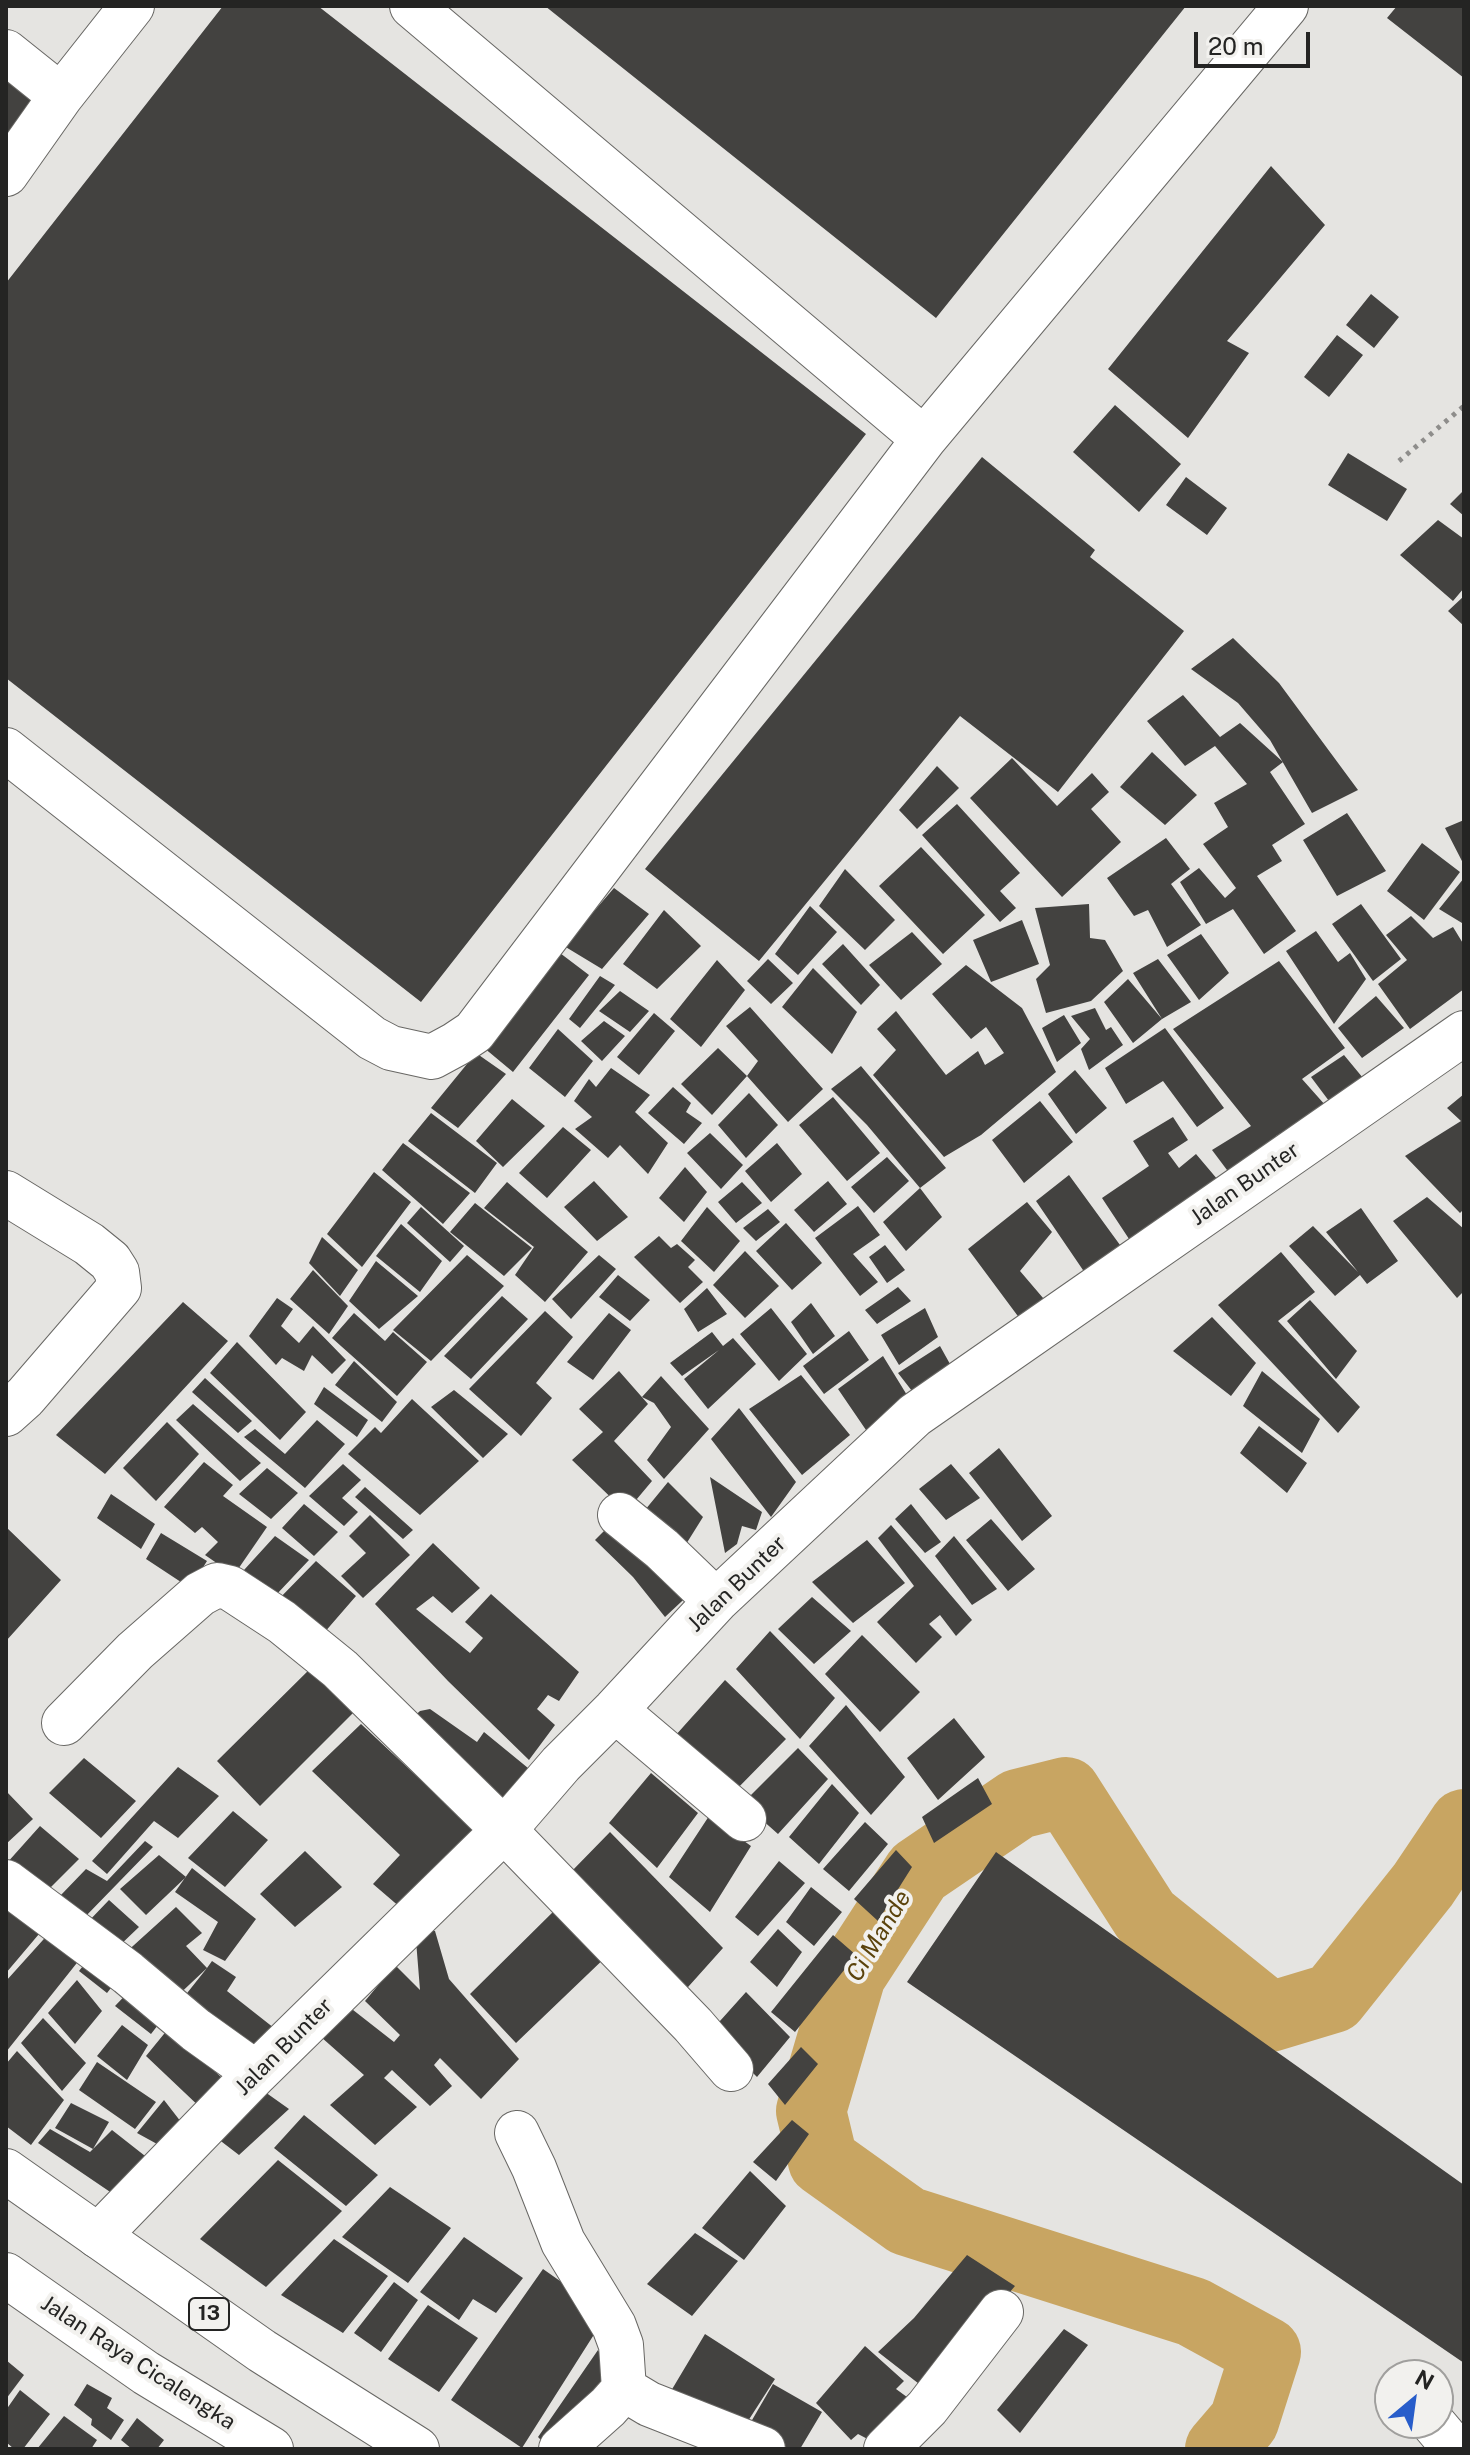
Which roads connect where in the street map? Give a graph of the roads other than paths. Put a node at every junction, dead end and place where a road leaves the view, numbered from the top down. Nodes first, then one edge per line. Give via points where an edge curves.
1 (132, 6) edge
2 (412, 6) edge
3 (1286, 6) edge
4 (6, 52) edge
5 (61, 96) junction
6 (6, 174) edge
7 (924, 439) junction
8 (6, 750) edge
9 (1464, 1033) edge
10 (6, 1193) edge
11 (6, 1414) edge
12 (620, 1515) dead end
13 (716, 1601) junction
14 (615, 1710) junction
15 (64, 1723) dead end
16 (744, 1819) dead end
17 (504, 1830) junction
18 (6, 1882) edge
19 (731, 2069) dead end
20 (256, 2073) junction
21 (517, 2133) dead end
22 (6, 2171) edge
23 (98, 2236) junction
24 (6, 2275) edge
25 (1001, 2312) dead end
26 (624, 2389) junction
27 (271, 2449) edge
28 (417, 2449) edge
29 (561, 2449) edge
30 (763, 2449) edge
31 (886, 2449) edge

1 - 5 main road
2 - 7 main road
3 - 7 main road
4 - 5 main road
5 - 6 main road
7 - 8 main road via 474,1032 432,1057 372,1038
9 - 13 main road, Jalan Bunter via 915,1415
10 - 11 main road via 99,1252 117,1272 119,1288
12 - 13 main road
13 - 14 main road, Jalan Bunter
14 - 16 main road
14 - 17 main road, Jalan Bunter
15 - 17 main road via 200,1594 217,1585 230,1588 340,1669
17 - 19 main road
17 - 20 main road, Jalan Bunter
18 - 20 main road
20 - 23 main road, Jalan Bunter
21 - 26 main road via 563,2242 614,2326
22 - 23 main road, 13
23 - 28 main road, 13 via 262,2351
24 - 27 main road, Jalan Raya Cicalengka via 146,2373
25 - 31 main road via 927,2408
26 - 29 main road
26 - 30 main road

